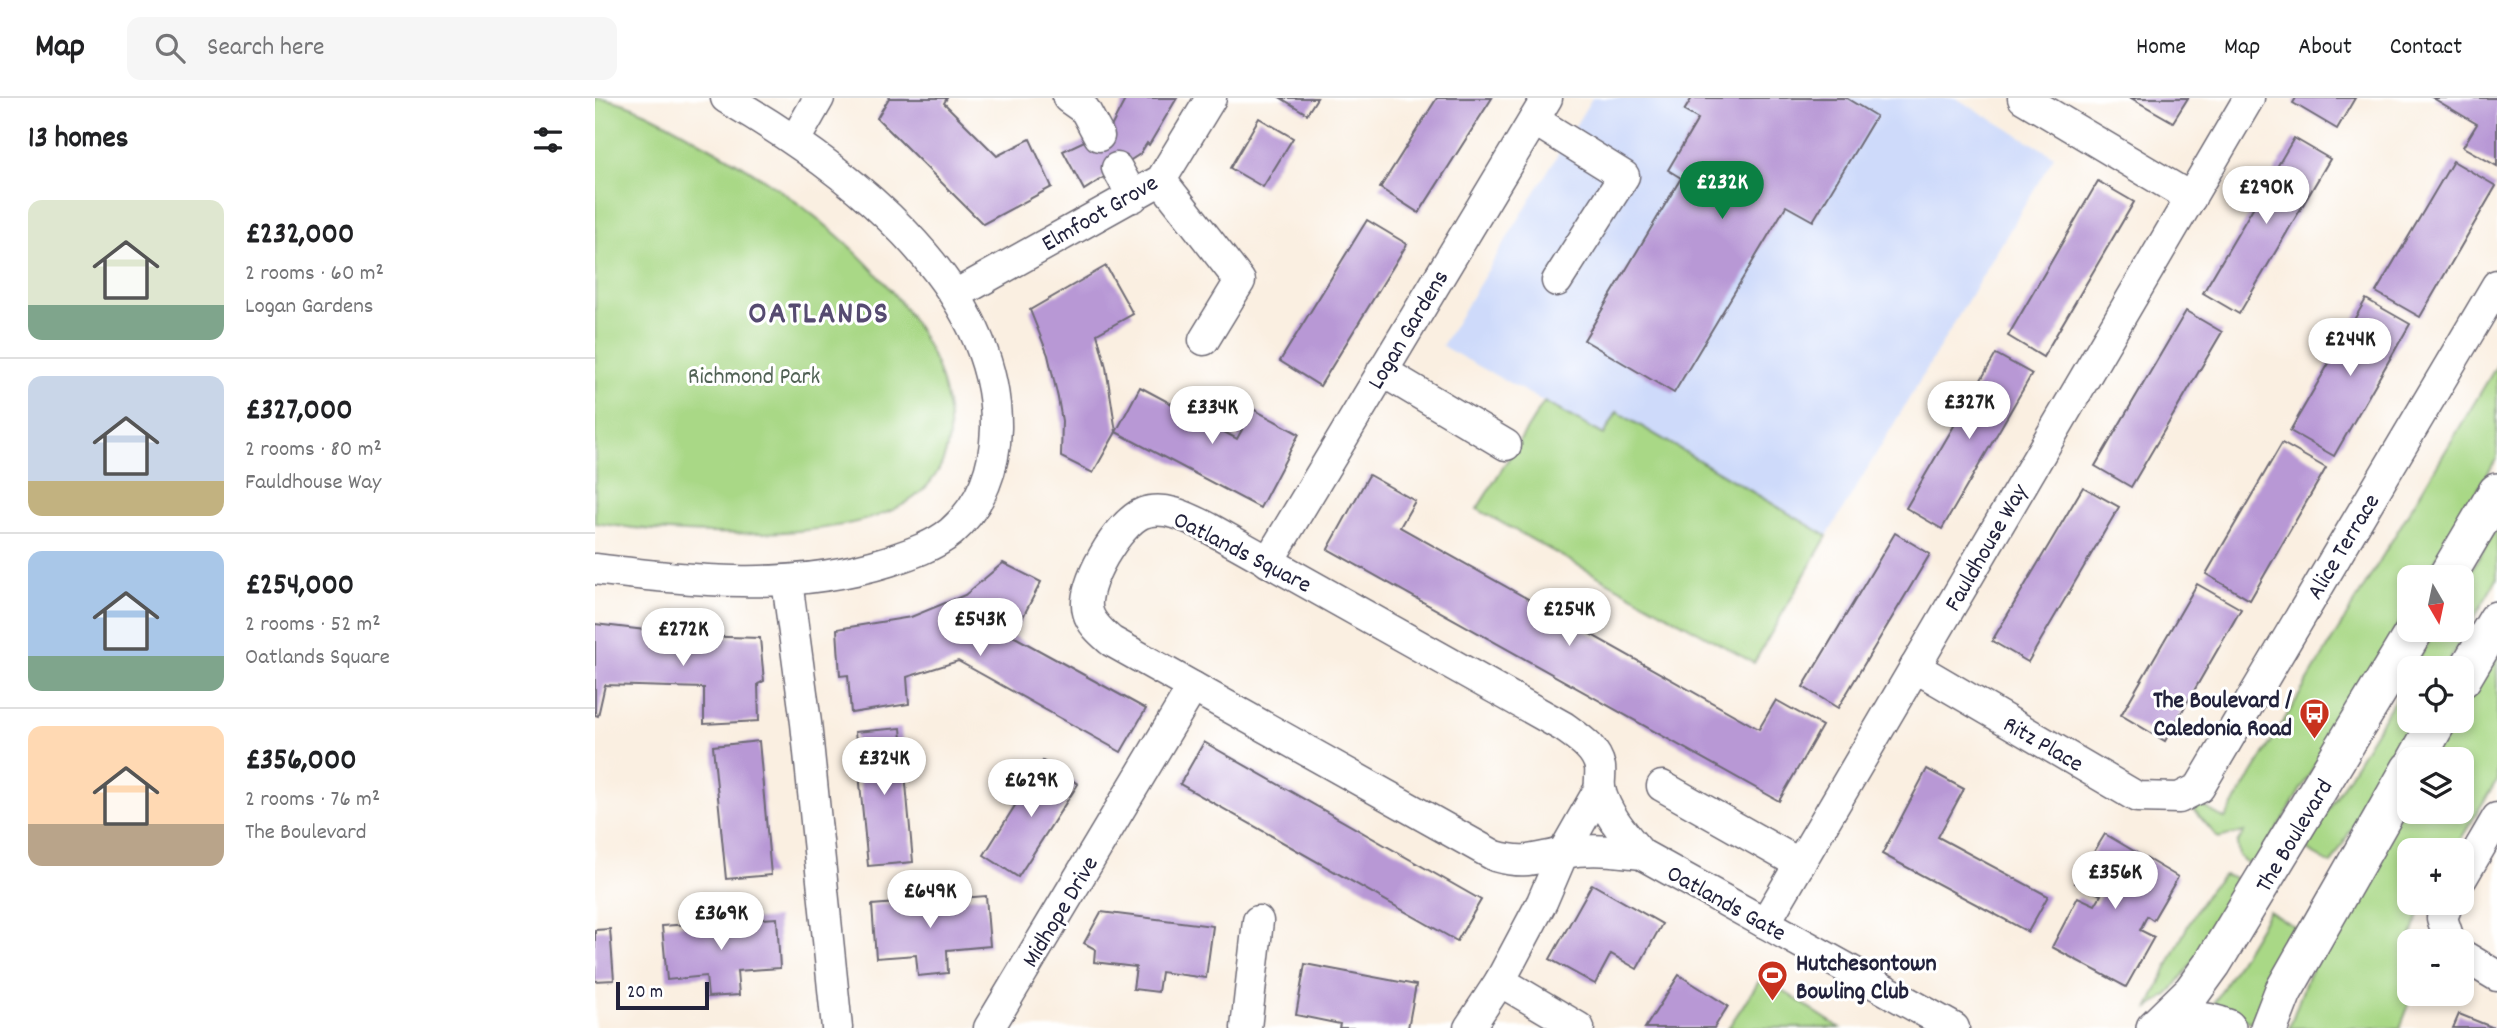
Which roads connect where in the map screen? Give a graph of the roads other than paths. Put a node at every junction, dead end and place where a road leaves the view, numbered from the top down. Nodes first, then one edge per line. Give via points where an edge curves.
1 (726, 98) edge
2 (819, 98) edge
3 (1068, 98) edge
4 (1211, 98) edge
5 (2023, 98) edge
6 (2249, 98) edge
7 (1541, 109) edge
8 (1099, 136) dead end
9 (795, 140) junction
10 (1117, 168) dead end
11 (1161, 180) junction
12 (1133, 197) junction
13 (2191, 198) junction
14 (1557, 281) dead end
15 (2497, 285) edge
16 (955, 295) junction
17 (1204, 340) dead end
18 (1382, 371) junction
19 (1506, 445) dead end
20 (2497, 492) edge
21 (1268, 562) junction
22 (2454, 565) edge
23 (595, 569) edge
24 (787, 581) junction
25 (2497, 620) edge
26 (2408, 642) edge
27 (2474, 659) edge
28 (1915, 667) junction
29 (1193, 687) junction
30 (1662, 786) dead end
31 (1600, 788) junction
32 (2397, 792) edge
33 (2179, 797) joint
34 (2497, 818) edge
35 (1563, 853) junction
36 (1641, 854) junction
37 (2474, 857) edge
38 (1800, 864) junction
39 (1258, 920) dead end
40 (1765, 923) junction
41 (2474, 962) edge
42 (2497, 976) edge
43 (1500, 981) junction
44 (837, 1028) edge
45 (989, 1028) edge
46 (1246, 1028) edge
47 (1469, 1028) edge
48 (1579, 1028) edge
49 (1954, 1028) edge
50 (2156, 1028) edge
51 (2227, 1028) edge
52 (2269, 1028) edge

1 - 9 street
2 - 9 street
3 - 8 street via 1085,110
4 - 11 street, Elmfoot Grove
5 - 13 street
6 - 13 street, Fauldhouse Way
7 - 14 street via 1624,176
7 - 18 street, Logan Gardens
9 - 16 street via 879,208
10 - 12 street
11 - 12 street, Elmfoot Grove
11 - 17 street via 1240,281
12 - 16 street, Elmfoot Grove
13 - 28 street, Fauldhouse Way
15 - 33 street, Alice Terrace via 2199,788
16 - 24 street via 984,360 996,416 995,450 984,490 950,532 915,552 834,575
18 - 19 street
18 - 21 street, Logan Gardens
20 - 22 main road
21 - 29 street, Oatlands Square via 1180,514 1144,512 1121,528 1090,584 1088,613 1111,640
21 - 31 street, Oatlands Square via 1564,727 1596,755
23 - 24 street via 692,581
24 - 44 street
25 - 27 main road
26 - 50 main road, The Boulevard via 2213,963
28 - 33 street, Ritz Place via 2137,797
28 - 38 street, Fauldhouse Way
29 - 35 street, Oatlands Square via 1495,856 1528,862
29 - 45 street, Midhope Drive
30 - 38 street
31 - 35 street
31 - 36 street, Oatlands Square via 1615,822
32 - 52 main road via 2289,980
34 - 37 street
35 - 36 street, Oatlands Square via 1605,850
35 - 43 street
36 - 40 street, Oatlands Gate
38 - 40 street, Fauldhouse Way
39 - 46 street
40 - 49 street, Oatlands Gate
41 - 42 street
43 - 47 street
43 - 48 street
50 - 51 main road via 2179,1020 2204,1020

